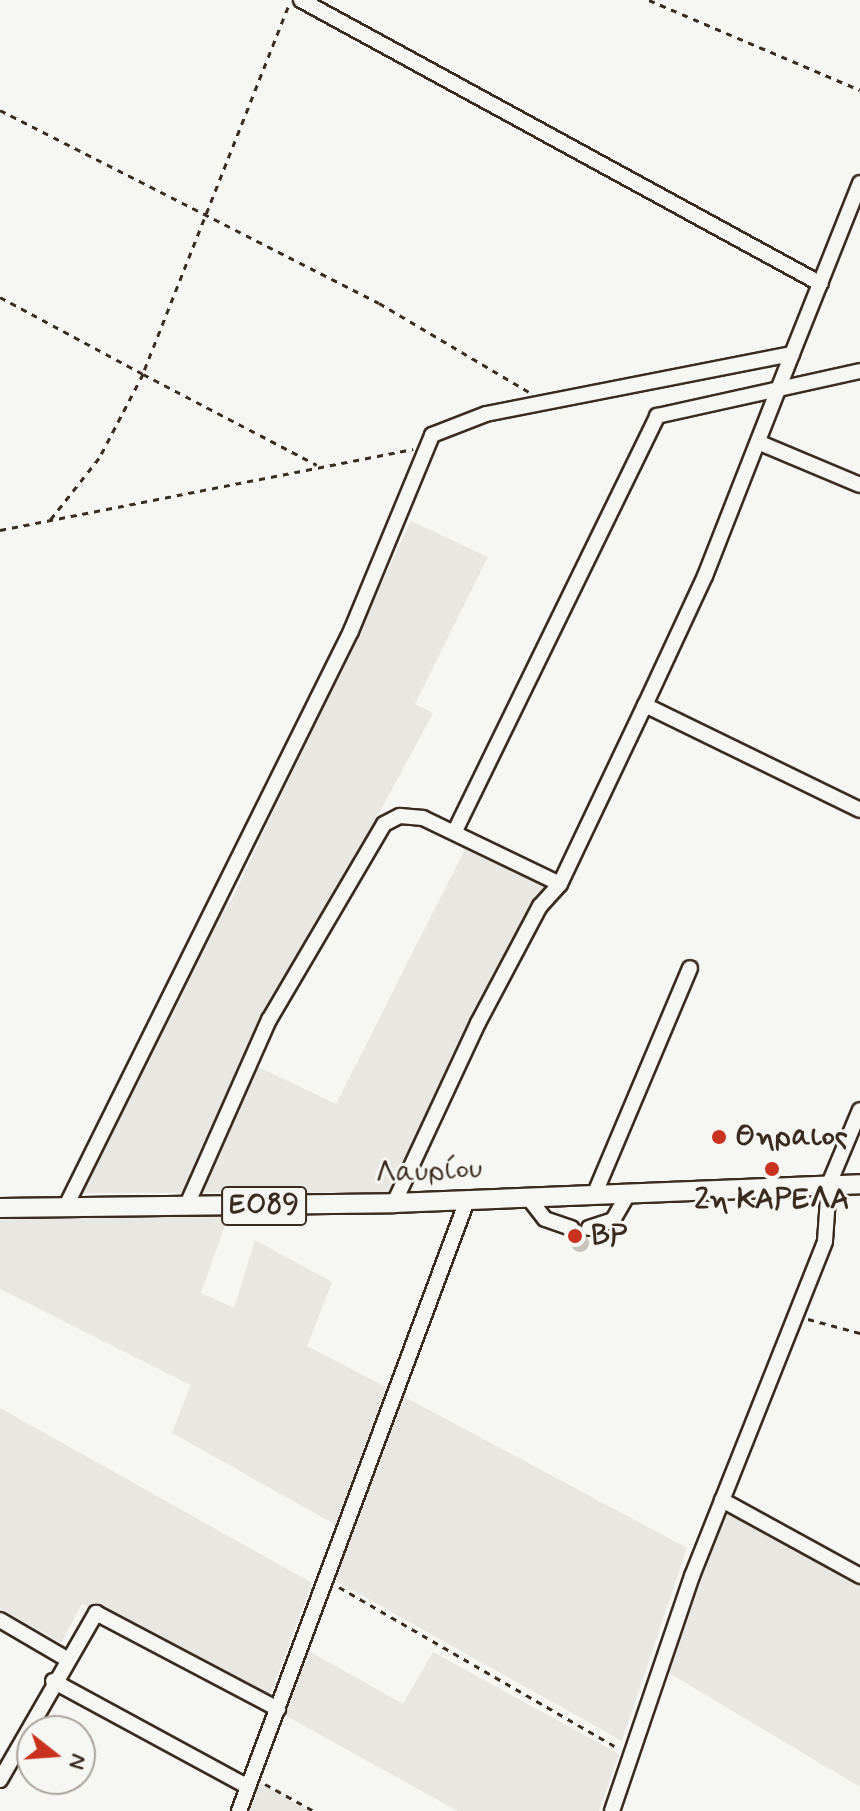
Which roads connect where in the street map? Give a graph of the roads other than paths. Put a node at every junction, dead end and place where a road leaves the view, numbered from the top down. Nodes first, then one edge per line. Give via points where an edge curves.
1 (301, 0) edge
2 (860, 183) edge
3 (821, 284) junction
4 (792, 354) junction
5 (860, 371) edge
6 (778, 389) junction
7 (760, 443) junction
8 (860, 485) edge
9 (645, 705) junction
10 (860, 810) edge
11 (455, 831) junction
12 (560, 884) junction
13 (690, 968) dead end
14 (860, 1110) edge
15 (829, 1184) junction
16 (860, 1184) edge
17 (629, 1192) junction
18 (595, 1193) junction
19 (527, 1196) junction
20 (468, 1198) junction
21 (394, 1203) junction
22 (186, 1207) junction
23 (0, 1208) edge
24 (65, 1208) junction
25 (571, 1228) dead end
26 (589, 1228) dead end
27 (722, 1500) junction
28 (860, 1576) edge
29 (0, 1620) edge
30 (65, 1658) junction
31 (53, 1681) junction
32 (278, 1709) junction
33 (0, 1780) edge
34 (250, 1782) junction
35 (239, 1811) edge
36 (612, 1811) edge

1 - 3 street
2 - 3 street
3 - 4 street
4 - 6 street
4 - 24 street via 447,425 424,447 414,494 351,631
5 - 6 street
6 - 7 street
6 - 11 street via 657,416
7 - 8 street
7 - 9 street
9 - 10 street
9 - 12 street
11 - 12 street
11 - 22 street via 423,818 400,816 384,824 269,1020
12 - 21 street via 540,906 478,1023
13 - 18 street
14 - 15 street
15 - 16 main road, Λαυρίου / ΕΟ89
15 - 17 main road, Λαυρίου / ΕΟ89
15 - 27 street via 825,1241
17 - 18 main road, Λαυρίου / ΕΟ89
17 - 26 street via 613,1220
18 - 19 main road, Λαυρίου / ΕΟ89
19 - 20 main road, Λαυρίου / ΕΟ89
19 - 25 street via 545,1219
20 - 21 main road, Λαυρίου / ΕΟ89
20 - 32 street
21 - 22 main road, Λαυρίου / ΕΟ89
22 - 24 main road, Λαυρίου / ΕΟ89
23 - 24 main road, Λαυρίου / ΕΟ89
27 - 28 street
27 - 36 street
29 - 30 street
30 - 31 street
30 - 32 street via 88,1619 107,1612
31 - 33 street
31 - 34 street
32 - 34 street
34 - 35 street

